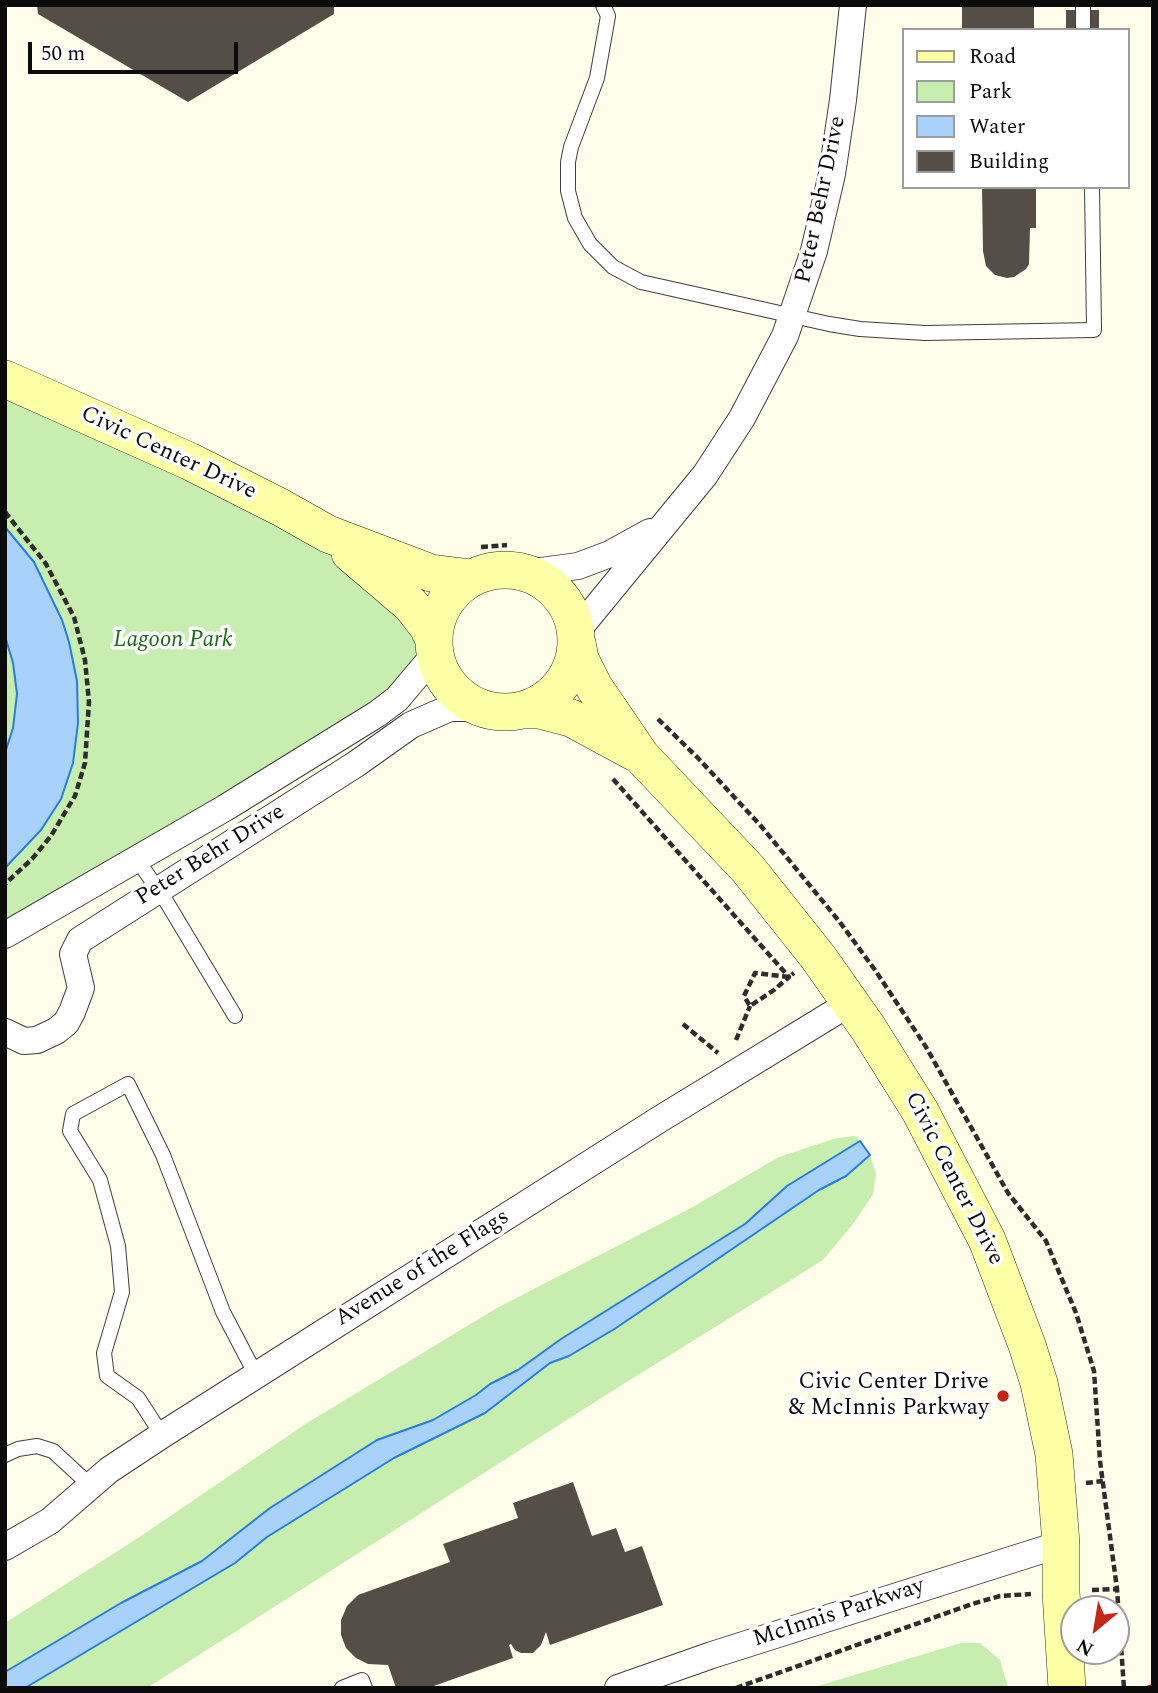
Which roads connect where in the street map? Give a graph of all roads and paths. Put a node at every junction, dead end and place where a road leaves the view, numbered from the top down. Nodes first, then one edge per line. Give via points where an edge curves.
1 (603, 5) edge
2 (853, 5) edge
3 (1083, 5) edge
4 (1083, 28) edge
5 (1092, 189) edge
6 (793, 316) junction
7 (5, 379) edge
8 (5, 512) edge
9 (663, 524) junction
10 (328, 534) junction
11 (515, 570) junction
12 (471, 578) junction
13 (576, 637) junction
14 (434, 647) junction
15 (481, 708) junction
16 (523, 709) junction
17 (642, 756) junction
18 (136, 858) junction
19 (5, 884) edge
20 (158, 890) junction
21 (5, 935) edge
22 (771, 974) dead end
23 (789, 977) dead end
24 (850, 1003) junction
25 (750, 1006) junction
26 (235, 1016) dead end
27 (683, 1024) dead end
28 (5, 1032) edge
29 (256, 1374) junction
30 (162, 1435) junction
31 (5, 1455) edge
32 (1103, 1481) dead end
33 (91, 1486) junction
34 (1061, 1544) junction
35 (5, 1547) edge
36 (1000, 1596) dead end
37 (342, 1688) edge
38 (365, 1688) edge
39 (618, 1688) edge
40 (736, 1688) edge
41 (1067, 1688) edge
42 (1124, 1688) edge

1 - 6 lane via 608,16 597,78 568,162 570,205 581,231 613,267 641,282
2 - 6 street, Peter Behr Drive via 832,174
3 - 4 lane
5 - 6 lane via 1094,330 904,332
6 - 9 street, Peter Behr Drive via 732,436
7 - 10 street, Civic Center Drive via 212,472
8 - 19 path via 40,555 66,599 81,639 89,702 85,763 75,796 51,836
9 - 11 street, Peter Behr Drive via 578,566
9 - 13 street, Peter Behr Drive
10 - 12 street, Civic Center Drive via 431,573
10 - 14 street, Civic Center Drive via 411,605 428,627
11 - 12 street via 500,569
11 - 13 street via 554,588 571,612
12 - 14 street via 440,610
13 - 16 street via 573,664 562,684 538,704
13 - 17 street, Civic Center Drive via 586,673
14 - 15 street via 439,668 456,693
14 - 18 street, Peter Behr Drive via 397,699 377,714
15 - 16 street
15 - 20 street, Peter Behr Drive via 450,708 430,714
16 - 17 street, Civic Center Drive via 571,718
17 - 24 street, Civic Center Drive via 748,869
18 - 20 lane
18 - 21 street, Peter Behr Drive
20 - 26 lane
20 - 28 street, Peter Behr Drive via 75,946 81,988 66,1023 37,1040 24,1041
22 - 25 path via 755,973 751,979 744,996
23 - 25 path
24 - 29 street, Avenue of the Flags
24 - 34 street, Civic Center Drive via 920,1111 1001,1272 1047,1419
25 - 27 path via 738,1039 717,1054
29 - 30 street, Avenue of the Flags
29 - 30 lane via 223,1312 163,1155 128,1084 73,1114 70,1131 100,1180 118,1246 122,1292 104,1353 107,1376 138,1398
30 - 33 street, Avenue of the Flags
31 - 33 lane via 37,1446 60,1457
32 - 42 path
33 - 35 street, Avenue of the Flags via 50,1521
34 - 39 street, McInnis Parkway
34 - 41 street, Civic Center Drive
36 - 40 path
37 - 38 lane via 362,1680

